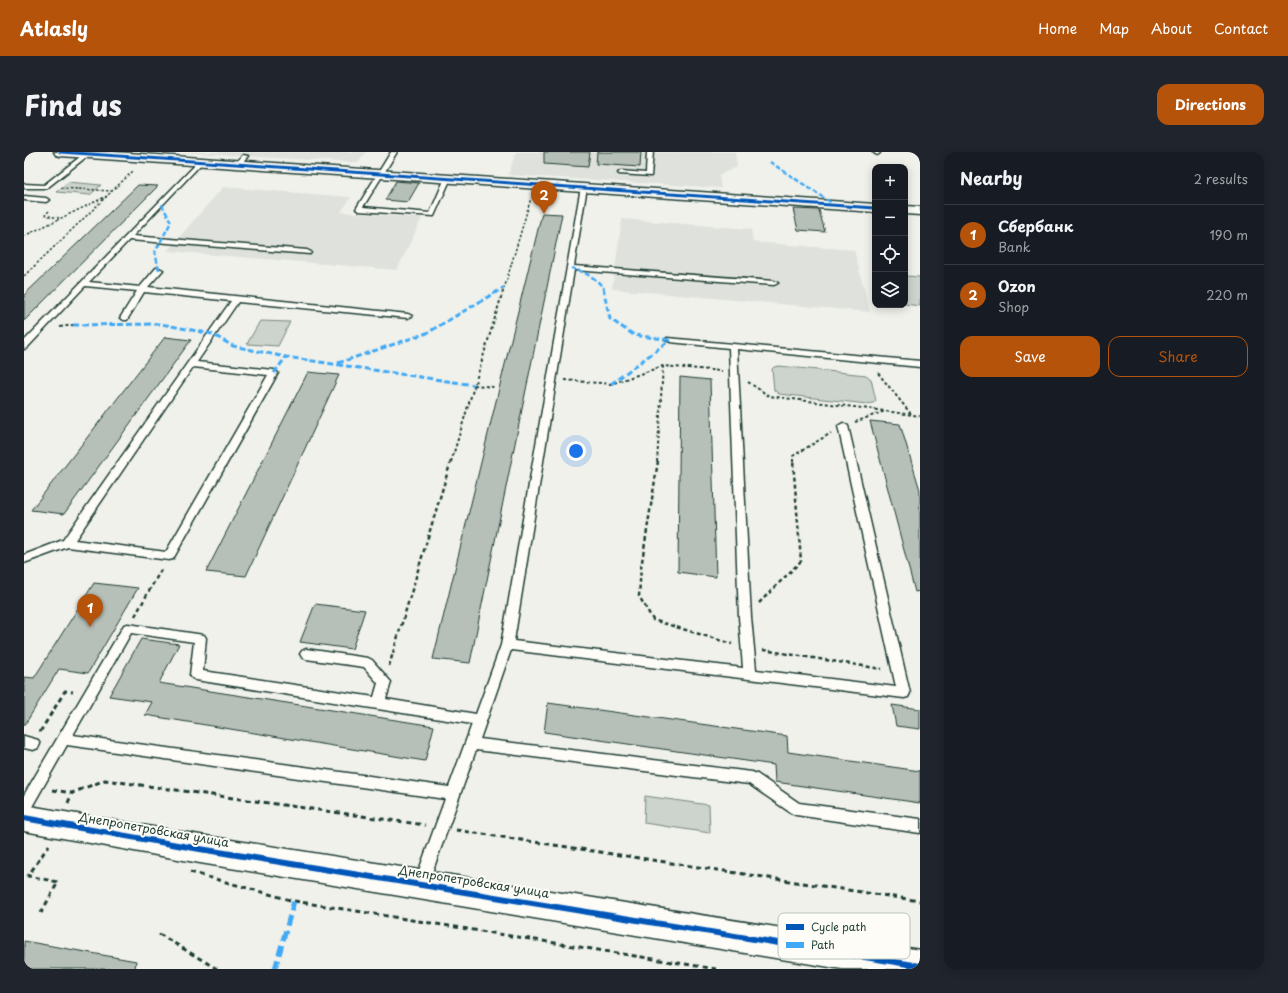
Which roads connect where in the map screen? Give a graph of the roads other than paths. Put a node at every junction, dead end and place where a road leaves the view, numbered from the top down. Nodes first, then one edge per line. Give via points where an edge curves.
1 (60, 152) edge
2 (394, 152) edge
3 (650, 152) edge
4 (95, 153) edge
5 (201, 161) junction
6 (621, 173) dead end
7 (381, 174) junction
8 (448, 178) junction
9 (24, 186) edge
10 (45, 187) junction
11 (584, 187) junction
12 (27, 198) edge
13 (46, 200) dead end
14 (872, 208) edge
15 (908, 210) edge
16 (920, 211) edge
17 (127, 238) junction
18 (307, 252) dead end
19 (571, 268) junction
20 (159, 270) dead end
21 (774, 283) dead end
22 (84, 284) junction
23 (142, 289) junction
24 (236, 299) junction
25 (408, 316) dead end
26 (124, 318) dead end
27 (670, 340) dead end
28 (24, 346) edge
29 (733, 346) junction
30 (191, 364) junction
31 (920, 364) edge
32 (843, 426) road end
33 (67, 542) junction
34 (24, 558) edge
35 (507, 645) junction
36 (306, 654) dead end
37 (750, 674) junction
38 (378, 703) junction
39 (480, 720) junction
40 (64, 739) junction
41 (471, 744) junction
42 (453, 794) junction
43 (24, 808) edge
44 (24, 818) edge
45 (920, 826) edge
46 (420, 884) junction
47 (778, 943) edge
48 (877, 959) edge
49 (920, 966) edge

1 - 4 street
2 - 7 lane
3 - 6 lane via 649,174
4 - 5 street
4 - 10 lane
5 - 7 street via 242,160
5 - 17 lane
7 - 8 street
7 - 8 lane via 359,209 432,215
8 - 11 street
9 - 10 lane
10 - 12 lane
11 - 14 street
11 - 19 lane
12 - 13 lane
15 - 16 street
17 - 18 lane
17 - 22 lane
19 - 21 lane
19 - 35 lane
20 - 23 lane
22 - 23 lane
22 - 28 lane
23 - 24 lane
23 - 26 lane
24 - 25 lane
24 - 30 lane
27 - 29 lane
29 - 31 lane
29 - 37 lane via 745,617
30 - 33 lane
30 - 33 lane via 274,372 169,556
32 - 37 lane via 904,693
33 - 34 lane
35 - 37 lane
35 - 39 lane
36 - 38 lane via 368,663 384,682
38 - 39 lane
38 - 40 lane via 196,675 200,638 128,628
39 - 41 lane
40 - 42 lane
40 - 43 lane
41 - 42 lane
41 - 45 lane via 752,778 796,809
42 - 46 lane
44 - 46 street, Днепропетровская улица via 52,840 200,849
46 - 47 street, Днепропетровская улица
48 - 49 street, Днепропетровская улица

